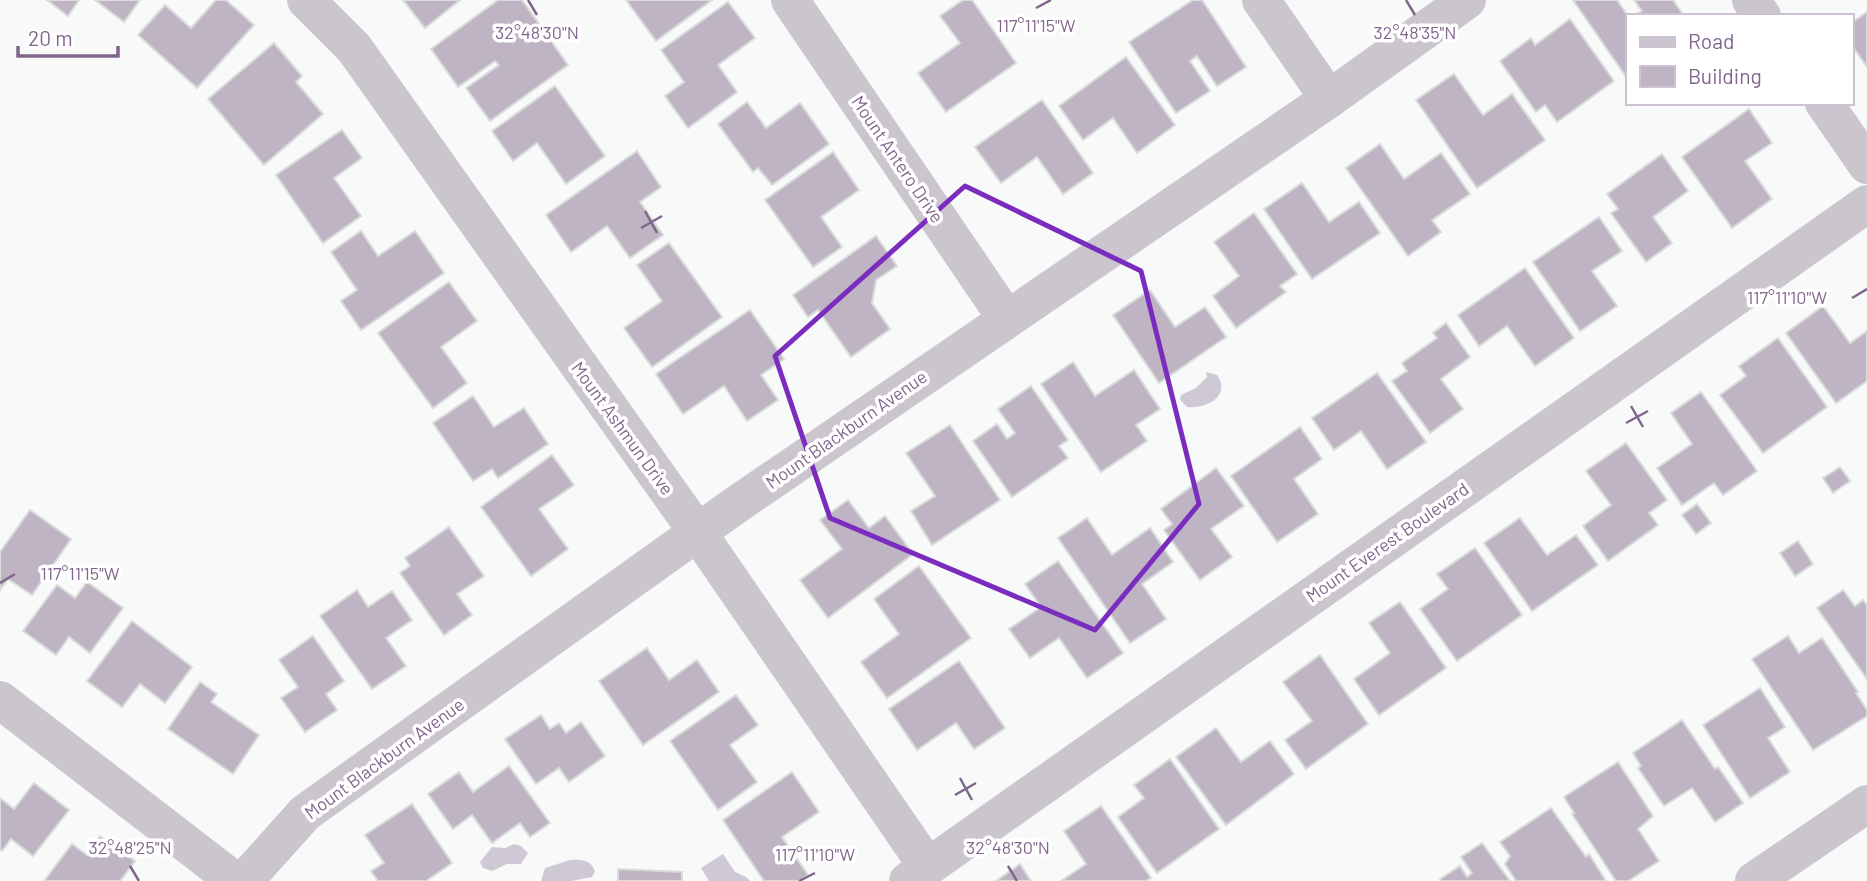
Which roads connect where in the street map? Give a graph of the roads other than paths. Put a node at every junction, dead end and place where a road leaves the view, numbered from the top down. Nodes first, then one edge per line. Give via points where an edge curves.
1 (306, 0) edge
2 (790, 0) edge
3 (1261, 0) edge
4 (1467, 0) edge
5 (1329, 99) junction
6 (1825, 105) edge
7 (1867, 165) edge
8 (1867, 204) edge
9 (1006, 318) junction
10 (698, 533) junction
11 (0, 701) edge
12 (1867, 804) edge
13 (917, 874) edge
14 (235, 881) edge
15 (244, 881) edge
16 (1754, 881) edge

1 - 10 street, Mount Ashmun Drive via 354,48
2 - 9 street, Mount Antero Drive
3 - 5 street
4 - 5 street, Mount Blackburn Avenue
5 - 9 street, Mount Blackburn Avenue
6 - 7 street
8 - 13 street, Mount Everest Boulevard
9 - 10 street, Mount Blackburn Avenue
10 - 13 street, Mount Ashmun Drive
10 - 15 street, Mount Blackburn Avenue via 304,813
11 - 14 street
12 - 16 street

